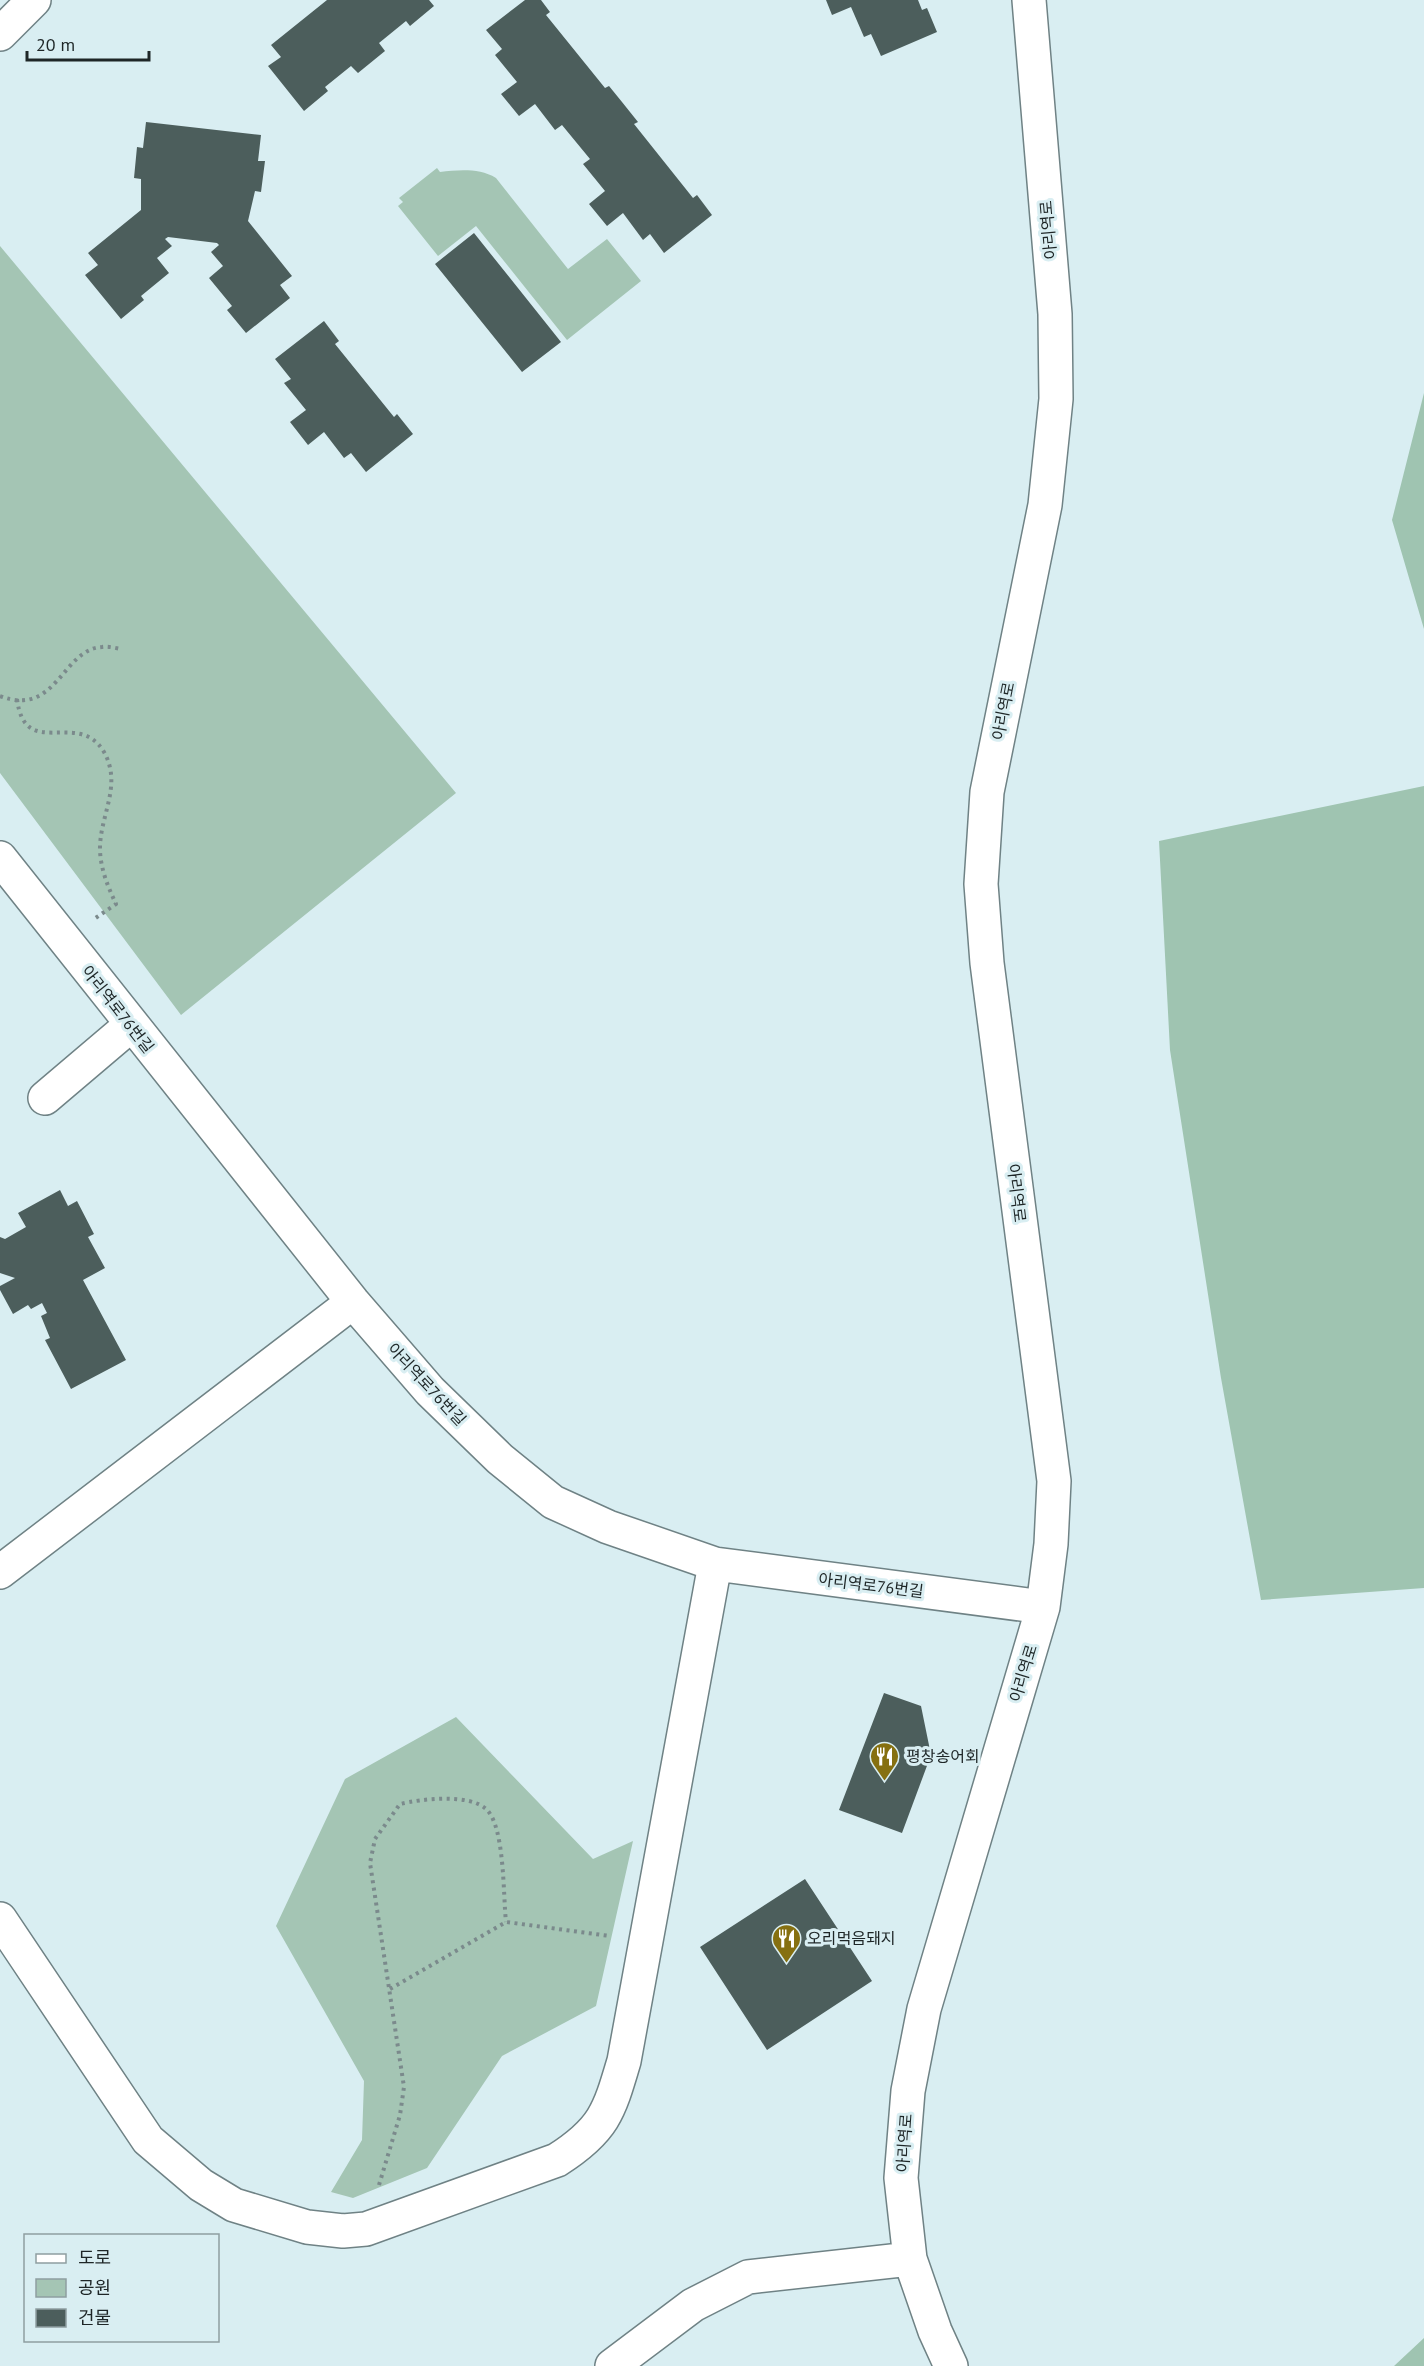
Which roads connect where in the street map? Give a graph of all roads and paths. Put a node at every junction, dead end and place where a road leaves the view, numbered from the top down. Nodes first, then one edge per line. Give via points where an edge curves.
1 (34, 0) edge
2 (1029, 0) edge
3 (0, 34) edge
4 (121, 649) dead end
5 (0, 696) edge
6 (17, 699) junction
7 (0, 858) edge
8 (116, 904) dead end
9 (131, 1025) junction
10 (45, 1098) dead end
11 (353, 1302) junction
12 (715, 1564) junction
13 (0, 1572) edge
14 (1043, 1607) junction
15 (0, 1919) edge
16 (506, 1922) junction
17 (646, 1941) junction
18 (390, 1989) junction
19 (366, 2229) junction
20 (910, 2259) junction
21 (612, 2366) edge
22 (951, 2366) edge

1 - 3 street
2 - 14 street, 아리역로 via 1056,314 1056,399 1045,504 987,792 981,884 987,963 1054,1481
4 - 6 path via 100,646 86,652 41,694
5 - 6 path
6 - 8 path via 24,722 33,730 45,734 76,731 90,736 111,766 112,788 100,850 106,882
7 - 9 street, 아리역로76번길
9 - 10 street
9 - 11 street, 아리역로76번길
11 - 12 street, 아리역로76번길 via 430,1391 553,1502 608,1527
11 - 13 street
12 - 14 street, 아리역로76번길
12 - 17 street
14 - 20 street, 아리역로 via 924,2009 908,2091 901,2178
15 - 19 street via 148,2140 201,2185 234,2205 307,2227
16 - 17 path
16 - 18 path
16 - 18 path via 498,1831 486,1809 467,1800 420,1799 400,1804 375,1839 370,1863
17 - 19 street via 624,2061 601,2125 581,2145 557,2160
18 - 19 path via 404,2087 400,2115
20 - 21 street via 748,2277 693,2305
20 - 22 street, 아리역로

